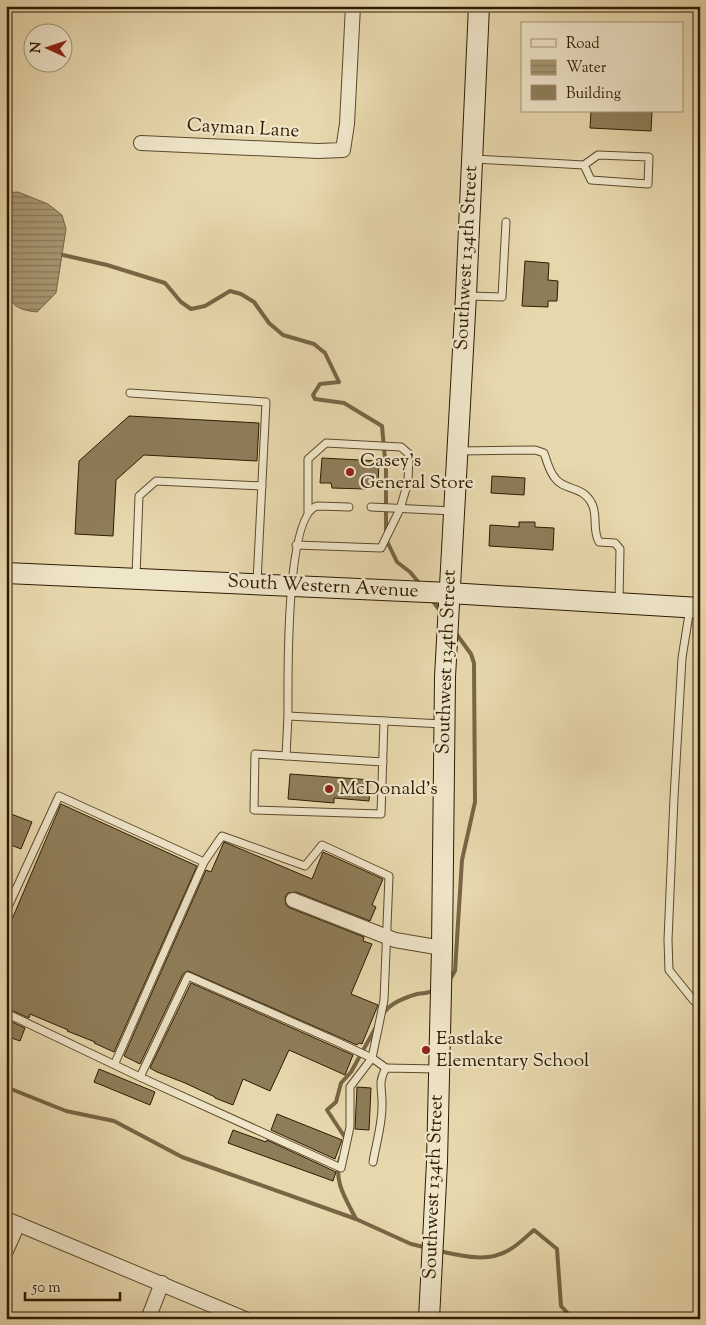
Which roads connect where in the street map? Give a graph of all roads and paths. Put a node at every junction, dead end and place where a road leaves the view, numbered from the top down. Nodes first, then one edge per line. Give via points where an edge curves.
1 (353, 6) edge
2 (478, 6) edge
3 (141, 143) dead end
4 (472, 158) junction
5 (584, 165) junction
6 (506, 222) dead end
7 (466, 296) junction
8 (130, 393) dead end
9 (457, 451) junction
10 (262, 486) junction
11 (349, 507) dead end
12 (371, 508) dead end
13 (400, 509) junction
14 (308, 512) junction
15 (454, 512) junction
16 (296, 545) junction
17 (6, 573) edge
18 (136, 579) junction
19 (257, 584) junction
20 (291, 586) junction
21 (449, 593) junction
22 (619, 604) junction
23 (695, 608) edge
24 (288, 716) junction
25 (384, 721) junction
26 (444, 724) junction
27 (286, 756) junction
28 (383, 762) junction
29 (204, 862) junction
30 (293, 900) dead end
31 (6, 911) edge
32 (387, 936) junction
33 (442, 948) junction
34 (694, 1001) dead end
35 (6, 1013) edge
36 (372, 1058) junction
37 (114, 1063) junction
38 (386, 1068) junction
39 (438, 1069) junction
40 (140, 1077) junction
41 (373, 1162) dead end
42 (12, 1221) edge
43 (6, 1251) edge
44 (162, 1283) junction
45 (148, 1319) edge
46 (245, 1319) edge
47 (429, 1319) edge

1 - 3 street, Cayman Lane via 348,124 343,150
2 - 4 main road, Southwest 134th Street
4 - 5 lane
4 - 7 main road, Southwest 134th Street
5 - 5 lane via 591,180 648,184 649,158 598,155
6 - 7 lane via 502,297
7 - 9 main road, Southwest 134th Street
8 - 10 lane via 266,402
9 - 15 main road, Southwest 134th Street
9 - 22 lane via 535,450 544,453 555,479 583,492 593,505 599,542 615,543 620,549
10 - 18 lane via 156,481 139,496
10 - 19 lane
11 - 14 lane via 317,506
12 - 13 lane
13 - 14 lane via 408,482 409,454 401,447 326,444 308,459
13 - 15 lane
13 - 16 lane via 381,548
14 - 16 lane
15 - 21 main road, Southwest 134th Street
16 - 20 lane
17 - 18 main road, South Western Avenue
18 - 19 main road, South Western Avenue
19 - 20 main road, South Western Avenue
20 - 21 main road, South Western Avenue
20 - 24 lane
21 - 22 main road, South Western Avenue
21 - 26 main road, Southwest 134th Street
22 - 23 main road, South Western Avenue
23 - 34 lane via 681,677 668,940 669,970
24 - 25 lane
24 - 27 lane
25 - 26 lane
25 - 28 lane
26 - 33 main road, Southwest 134th Street
27 - 28 lane
27 - 28 lane via 256,754 254,810 381,814
29 - 31 lane via 59,796
29 - 32 lane via 222,836 305,866 322,845 389,876
29 - 37 lane
30 - 32 street
32 - 33 street
32 - 36 lane via 384,1000
33 - 39 main road, Southwest 134th Street
35 - 37 lane
36 - 38 lane
36 - 40 lane via 188,976
36 - 40 lane via 350,1087 350,1127 341,1168
37 - 40 lane
38 - 39 lane
38 - 41 lane via 381,1076 382,1106
39 - 47 main road, Southwest 134th Street
42 - 43 street
42 - 44 street
44 - 45 street
44 - 46 street

